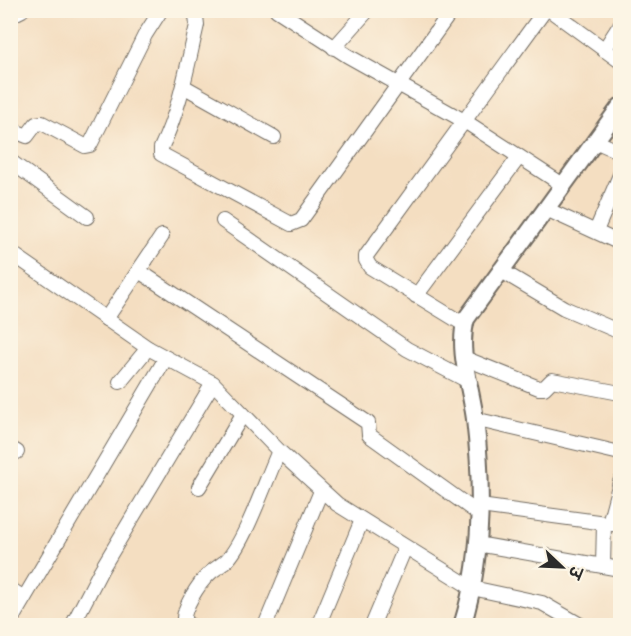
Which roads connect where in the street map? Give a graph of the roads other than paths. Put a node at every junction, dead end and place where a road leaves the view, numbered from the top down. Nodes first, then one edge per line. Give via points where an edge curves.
1 (21, 10) edge
2 (161, 10) edge
3 (191, 10) edge
4 (277, 10) edge
5 (368, 10) edge
6 (452, 10) edge
7 (545, 10) edge
8 (550, 10) edge
9 (10, 16) edge
10 (621, 25) edge
11 (334, 48) junction
12 (604, 50) junction
13 (621, 61) edge
14 (399, 85) junction
15 (183, 86) junction
16 (621, 107) edge
17 (466, 122) junction
18 (10, 129) edge
19 (274, 137) dead end
20 (595, 141) junction
21 (621, 152) edge
22 (519, 157) junction
23 (10, 161) edge
24 (621, 176) edge
25 (563, 185) junction
26 (546, 209) junction
27 (87, 217) dead end
28 (223, 221) dead end
29 (596, 231) junction
30 (162, 236) dead end
31 (621, 243) edge
32 (10, 252) edge
33 (500, 270) junction
34 (139, 271) junction
35 (417, 296) junction
36 (106, 319) junction
37 (465, 325) junction
38 (621, 332) edge
39 (148, 348) junction
40 (166, 358) junction
41 (464, 358) junction
42 (120, 382) dead end
43 (470, 382) junction
44 (213, 383) junction
45 (621, 393) edge
46 (243, 414) junction
47 (474, 419) junction
48 (279, 451) junction
49 (621, 453) edge
50 (621, 482) edge
51 (200, 487) dead end
52 (321, 491) junction
53 (479, 510) junction
54 (362, 520) junction
55 (611, 524) edge
56 (477, 544) junction
57 (405, 548) junction
58 (603, 566) junction
59 (621, 569) edge
60 (472, 588) junction
61 (10, 589) edge
62 (24, 598) junction
63 (10, 622) edge
64 (72, 626) edge
65 (191, 626) edge
66 (265, 626) edge
67 (318, 626) edge
68 (372, 626) edge
69 (462, 626) edge
70 (582, 626) edge

1 - 9 street
2 - 18 street via 90,145 42,123 36,124 27,136
3 - 15 street via 196,25
4 - 11 street
5 - 11 street
6 - 14 street
7 - 17 street
8 - 12 street
10 - 12 street
11 - 14 street
12 - 13 street
14 - 15 street via 301,220 291,224 161,153
14 - 17 street
15 - 19 street
16 - 20 street
17 - 22 street
17 - 35 street via 366,256 370,267
20 - 21 street
20 - 25 street
22 - 25 street
22 - 35 street
23 - 27 street
24 - 29 street
25 - 26 street
26 - 29 street
26 - 33 street
28 - 43 street via 407,349
29 - 31 street
30 - 34 street
32 - 36 street
33 - 37 street via 472,307
33 - 38 street via 564,308
34 - 36 street
34 - 53 street via 368,423 369,435
35 - 37 street
36 - 39 street
37 - 41 street
39 - 40 street
39 - 42 street
40 - 44 street
40 - 62 street
41 - 43 street
41 - 45 street via 539,388 552,380
43 - 47 street
44 - 46 street
44 - 64 street
46 - 48 street
46 - 51 street
47 - 49 street
47 - 53 street
48 - 52 street
48 - 65 street via 237,545 227,560 208,575 193,598 183,618
50 - 55 street
52 - 54 street
52 - 66 street
53 - 55 street
53 - 56 street
54 - 57 street
54 - 67 street
55 - 58 street
56 - 58 street
56 - 60 street
57 - 60 street
57 - 68 street
58 - 59 street
60 - 69 street
60 - 70 street via 542,603
61 - 62 street
62 - 63 street

